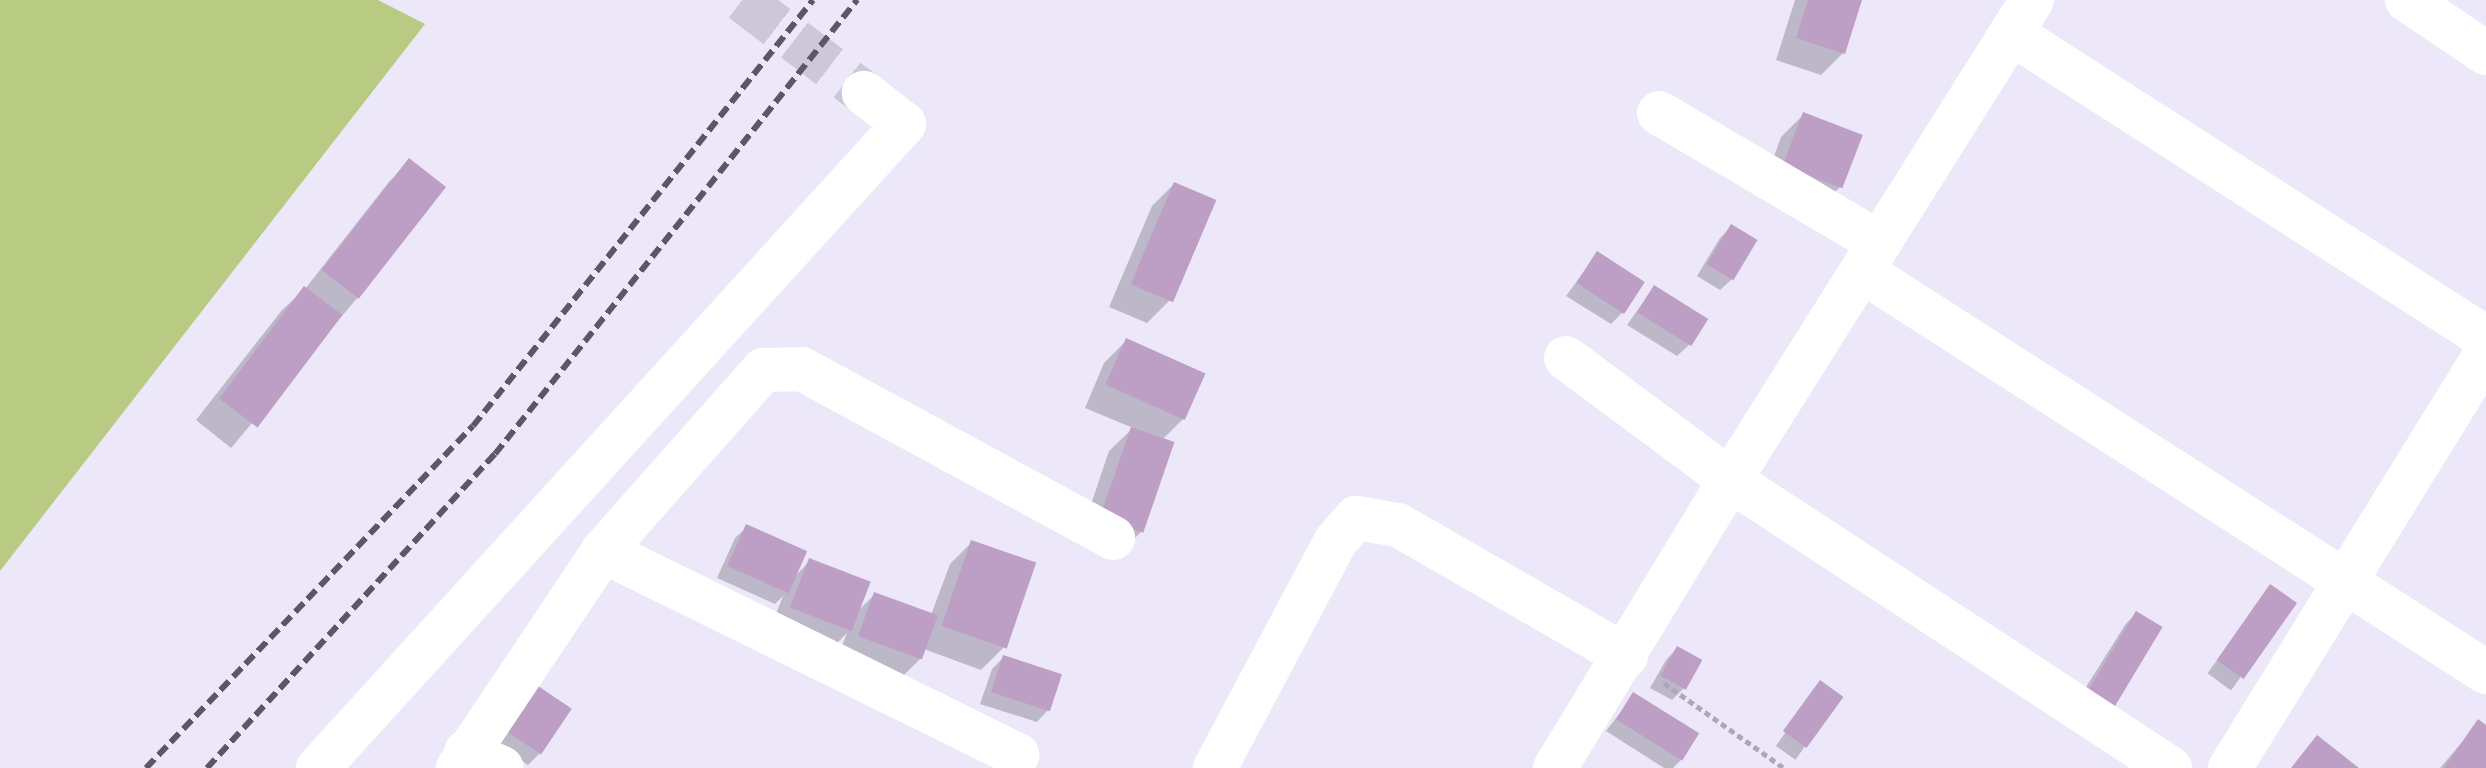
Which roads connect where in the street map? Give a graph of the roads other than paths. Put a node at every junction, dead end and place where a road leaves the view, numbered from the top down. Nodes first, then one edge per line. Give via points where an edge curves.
1 (2407, 0) edge
2 (2022, 16) edge
3 (2486, 53) edge
4 (864, 93) tunnel mouth
5 (1659, 113) dead end
6 (1871, 257) junction
7 (2486, 338) edge
8 (2486, 353) edge
9 (1566, 358) dead end
10 (1730, 480) junction
11 (1113, 538) dead end
12 (603, 551) junction
13 (2345, 581) junction
14 (1626, 656) junction
15 (2486, 672) edge
16 (1018, 755) dead end
17 (476, 763) edge
18 (318, 768) edge
19 (1215, 768) edge
20 (1555, 768) edge
21 (2170, 768) edge
22 (2230, 768) edge

1 - 3 street
2 - 6 street
2 - 7 street
4 - 18 street via 904,124
5 - 6 street
6 - 10 street
6 - 13 street
8 - 13 street
9 - 10 street
10 - 14 street
10 - 21 street
11 - 12 street via 802,369 763,370
12 - 16 street
12 - 17 street
13 - 15 street
13 - 22 street
14 - 19 street via 1398,525 1356,518 1335,542
14 - 20 street

